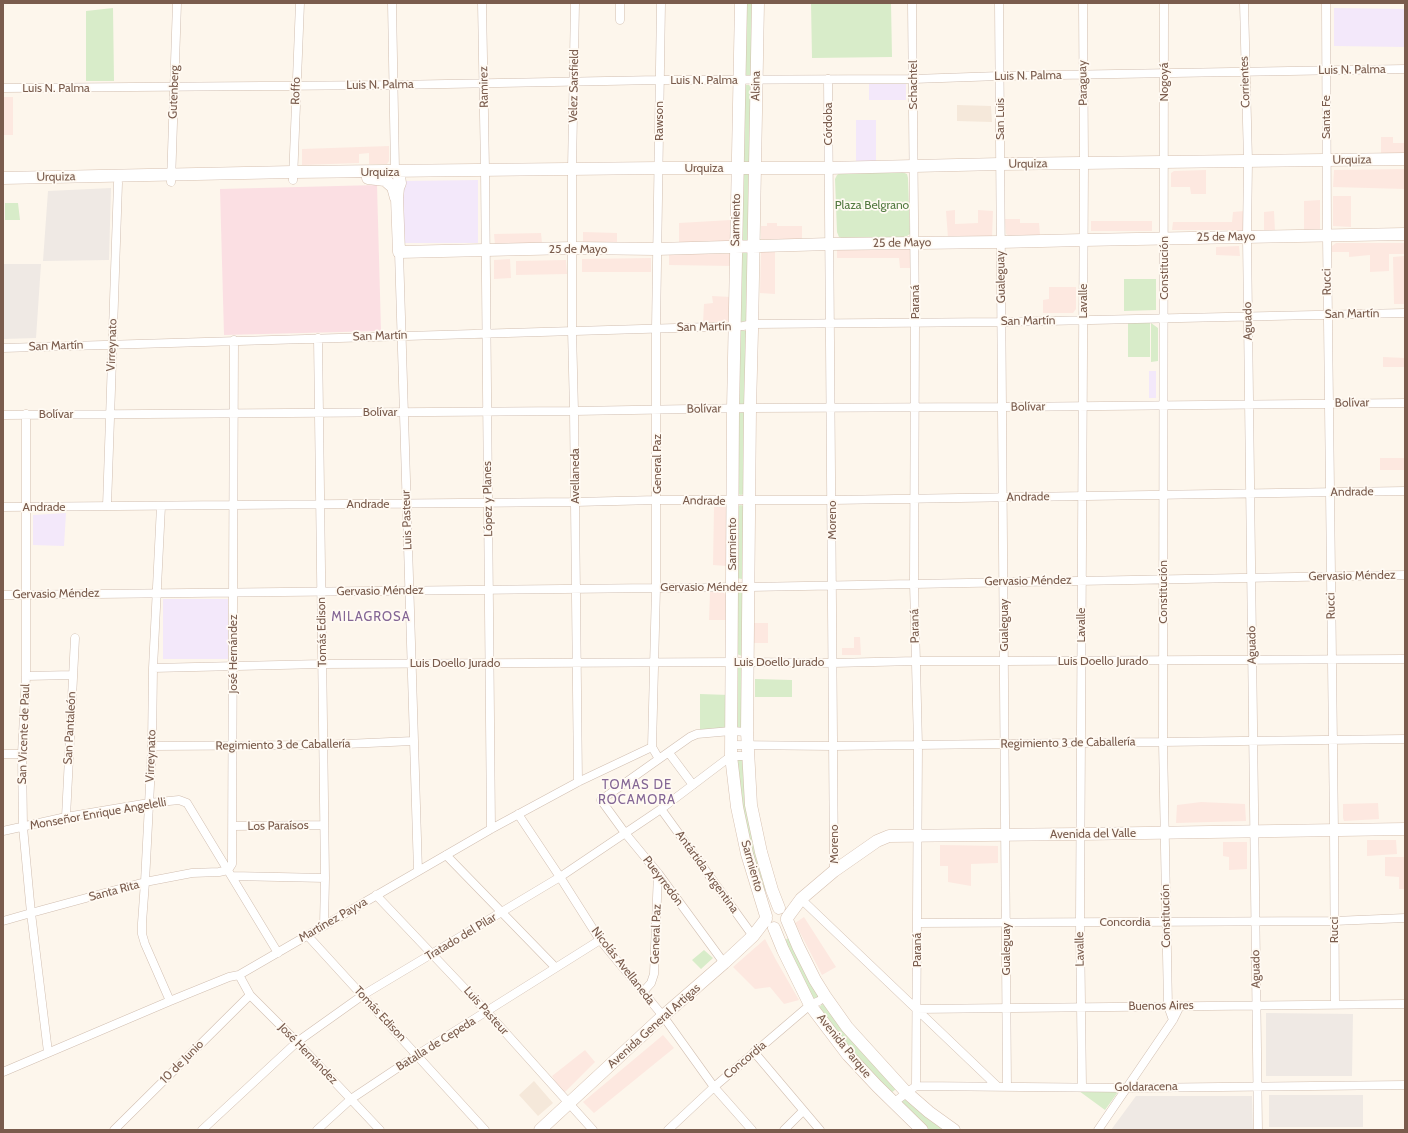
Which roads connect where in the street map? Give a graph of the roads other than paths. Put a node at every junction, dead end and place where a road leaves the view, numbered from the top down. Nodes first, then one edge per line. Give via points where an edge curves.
1 (177, 3) edge
2 (300, 3) edge
3 (392, 3) edge
4 (482, 3) edge
5 (575, 3) edge
6 (620, 3) edge
7 (661, 3) edge
8 (741, 3) edge
9 (758, 3) edge
10 (912, 3) edge
11 (999, 3) edge
12 (1083, 3) edge
13 (1164, 3) edge
14 (1244, 3) edge
15 (1326, 3) edge
16 (620, 20) dead end
17 (1405, 69) edge
18 (1326, 70) junction
19 (1245, 72) junction
20 (1164, 73) junction
21 (1083, 75) junction
22 (1000, 76) junction
23 (828, 79) junction
24 (914, 79) junction
25 (659, 80) junction
26 (739, 80) junction
27 (756, 80) junction
28 (574, 82) junction
29 (484, 83) junction
30 (393, 85) junction
31 (297, 86) junction
32 (174, 87) junction
33 (3, 88) edge
34 (1405, 159) edge
35 (1326, 160) junction
36 (1248, 161) junction
37 (1164, 162) junction
38 (1084, 163) junction
39 (1000, 164) junction
40 (913, 166) junction
41 (659, 168) junction
42 (737, 168) junction
43 (828, 168) junction
44 (572, 169) junction
45 (754, 169) junction
46 (485, 170) junction
47 (396, 171) junction
48 (293, 176) junction
49 (3, 178) edge
50 (171, 178) junction
51 (118, 183) junction
52 (3, 185) edge
53 (396, 198) junction
54 (1405, 234) edge
55 (1327, 236) junction
56 (1247, 237) junction
57 (1164, 238) junction
58 (1083, 240) junction
59 (1000, 242) junction
60 (914, 243) junction
61 (830, 244) junction
62 (736, 247) junction
63 (753, 247) junction
64 (573, 248) junction
65 (657, 249) junction
66 (486, 250) junction
67 (399, 252) junction
68 (1405, 313) edge
69 (1328, 314) junction
70 (1248, 316) junction
71 (1164, 318) junction
72 (1083, 320) junction
73 (1002, 322) junction
74 (915, 323) junction
75 (752, 324) junction
76 (830, 324) junction
77 (735, 326) junction
78 (656, 328) junction
79 (572, 330) junction
80 (486, 334) junction
81 (402, 336) junction
82 (318, 338) junction
83 (234, 340) junction
84 (112, 344) junction
85 (3, 348) edge
86 (1329, 403) junction
87 (1405, 403) edge
88 (1249, 404) junction
89 (1164, 405) junction
90 (1082, 406) junction
91 (1002, 407) junction
92 (733, 408) junction
93 (750, 408) junction
94 (831, 408) junction
95 (915, 408) junction
96 (656, 410) junction
97 (574, 411) junction
98 (404, 412) junction
99 (487, 412) junction
100 (234, 413) junction
101 (319, 413) junction
102 (3, 414) edge
103 (26, 414) junction
104 (110, 414) junction
105 (1405, 491) edge
106 (1330, 492) junction
107 (1250, 493) junction
108 (1164, 495) junction
109 (1082, 496) junction
110 (1003, 497) junction
111 (915, 499) junction
112 (657, 500) junction
113 (832, 500) junction
114 (733, 501) junction
115 (749, 501) junction
116 (575, 502) junction
117 (488, 503) junction
118 (407, 504) junction
119 (234, 505) junction
120 (320, 505) junction
121 (107, 506) junction
122 (161, 506) junction
123 (3, 507) edge
124 (25, 507) junction
125 (1405, 575) edge
126 (1330, 576) junction
127 (1251, 578) junction
128 (1163, 579) junction
129 (1082, 580) junction
130 (1003, 582) junction
131 (914, 583) junction
132 (832, 585) junction
133 (732, 587) junction
134 (749, 587) junction
135 (576, 588) junction
136 (656, 588) junction
137 (409, 590) junction
138 (489, 590) junction
139 (321, 591) junction
140 (234, 592) junction
141 (158, 593) junction
142 (3, 595) edge
143 (25, 595) junction
144 (75, 638) dead end
145 (1331, 659) junction
146 (1405, 659) edge
147 (1163, 660) junction
148 (1252, 660) junction
149 (916, 661) junction
150 (1004, 661) junction
151 (1081, 661) junction
152 (654, 662) junction
153 (731, 662) junction
154 (747, 662) junction
155 (490, 663) junction
156 (577, 663) junction
157 (833, 663) junction
158 (322, 664) junction
159 (411, 664) junction
160 (233, 666) junction
161 (153, 668) junction
162 (73, 675) junction
163 (26, 676) junction
164 (731, 731) junction
165 (747, 732) junction
166 (1405, 739) edge
167 (1332, 740) junction
168 (413, 741) junction
169 (1253, 741) junction
170 (1163, 742) junction
171 (1081, 743) junction
172 (1004, 744) junction
173 (323, 745) junction
174 (918, 745) junction
175 (152, 746) junction
176 (233, 746) junction
177 (834, 746) junction
178 (652, 747) junction
179 (748, 750) junction
180 (731, 751) junction
181 (669, 753) junction
182 (3, 754) edge
183 (22, 754) junction
184 (659, 759) junction
185 (578, 782) junction
186 (693, 785) junction
187 (149, 803) junction
188 (661, 809) junction
189 (518, 814) junction
190 (66, 817) junction
191 (324, 825) junction
192 (233, 826) junction
193 (23, 827) junction
194 (491, 829) junction
195 (1405, 829) edge
196 (3, 831) edge
197 (1334, 831) junction
198 (1254, 832) junction
199 (625, 833) junction
200 (1165, 833) junction
201 (1080, 834) junction
202 (918, 835) junction
203 (1005, 835) junction
204 (446, 855) junction
205 (418, 871) junction
206 (834, 871) junction
207 (230, 873) junction
208 (658, 873) junction
209 (560, 877) junction
210 (325, 878) junction
211 (145, 882) junction
212 (376, 895) junction
213 (801, 899) junction
214 (31, 913) junction
215 (502, 913) junction
216 (784, 914) junction
217 (1405, 918) edge
218 (3, 921) edge
219 (1334, 921) junction
220 (1080, 922) junction
221 (1166, 922) junction
222 (1255, 922) junction
223 (770, 923) junction
224 (1006, 923) junction
225 (917, 924) junction
226 (324, 926) junction
227 (307, 935) junction
228 (753, 936) junction
229 (600, 940) junction
230 (783, 950) joint
231 (278, 953) junction
232 (433, 954) junction
233 (724, 963) junction
234 (555, 967) junction
235 (238, 975) junction
236 (816, 980) joint
237 (643, 992) junction
238 (250, 995) junction
239 (363, 995) junction
240 (825, 996) junction
241 (170, 1001) junction
242 (1335, 1004) junction
243 (1405, 1004) edge
244 (810, 1005) junction
245 (1256, 1005) junction
246 (1168, 1006) junction
247 (1180, 1006) junction
248 (1081, 1007) junction
249 (1006, 1008) junction
250 (916, 1009) junction
251 (487, 1012) junction
252 (663, 1016) junction
253 (1173, 1020) junction
254 (297, 1042) junction
255 (48, 1052) junction
256 (754, 1052) junction
257 (417, 1055) junction
258 (3, 1072) edge
259 (1405, 1085) edge
260 (714, 1086) junction
261 (916, 1086) junction
262 (997, 1086) junction
263 (1257, 1086) junction
264 (1007, 1087) junction
265 (1082, 1087) junction
266 (1128, 1088) junction
267 (906, 1092) junction
268 (351, 1099) junction
269 (893, 1103) junction
270 (570, 1104) junction
271 (803, 1111) junction
272 (114, 1130) edge
273 (202, 1130) edge
274 (317, 1130) edge
275 (380, 1130) edge
276 (485, 1130) edge
277 (540, 1130) edge
278 (593, 1130) edge
279 (668, 1130) edge
280 (752, 1130) edge
281 (784, 1130) edge
282 (820, 1130) edge
283 (922, 1130) edge
284 (954, 1130) edge
285 (1098, 1130) edge
286 (1258, 1130) edge

1 - 32 street, Gutenberg
2 - 31 street, Roffo
3 - 30 street
4 - 29 street, Ramirez
5 - 28 street, Velez Sarsfield
6 - 16 street
7 - 25 street, Rawson
8 - 26 main road, Alsina
9 - 27 main road, Alsina
10 - 24 street, Schachtel
11 - 22 street, San Luis
12 - 21 street, Paraguay
13 - 20 street, Nogoyá
14 - 19 street, Corrientes
15 - 18 street, Santa Fe
17 - 18 street, Luis N. Palma
18 - 19 street, Luis N. Palma
18 - 35 street, Santa Fe
19 - 20 street, Luis N. Palma
19 - 36 street, Corrientes
20 - 21 street, Luis N. Palma
20 - 37 street, Nogoyá
21 - 22 street, Luis N. Palma
21 - 38 street, Paraguay
22 - 24 street, Luis N. Palma
22 - 39 street, San Luis
23 - 24 street, Luis N. Palma
23 - 27 street, Luis N. Palma
23 - 43 street, Córdoba
24 - 40 street, Schachtel
25 - 26 street, Luis N. Palma
25 - 28 street, Luis N. Palma
25 - 41 street, Rawson
26 - 27 street, Luis N. Palma
26 - 42 main road, Alsina
27 - 45 main road, Alsina
28 - 29 street, Luis N. Palma
28 - 44 street, Velez Sarsfield
29 - 30 street, Luis N. Palma
29 - 46 street, Ramirez
30 - 31 street, Luis N. Palma
30 - 47 street
31 - 32 street, Luis N. Palma
31 - 48 street, Roffo
32 - 33 street, Luis N. Palma
32 - 50 street, Gutenberg
34 - 35 main road, Urquiza
35 - 36 main road, Urquiza
35 - 55 street, Rucci
36 - 37 main road, Urquiza
36 - 56 street, Aguado
37 - 38 main road, Urquiza
37 - 57 street, Constitución
38 - 39 main road, Urquiza
38 - 58 street, Lavalle
39 - 40 main road, Urquiza
39 - 59 street, Gualeguay
40 - 43 main road, Urquiza
40 - 60 street, Paraná
41 - 42 main road, Urquiza
41 - 44 main road, Urquiza
41 - 65 street, General Paz
42 - 45 main road, Urquiza
42 - 62 main road, Sarmiento
43 - 45 main road, Urquiza
43 - 61 street, Moreno
44 - 46 main road, Urquiza
44 - 64 street, Avellaneda
45 - 63 main road, Sarmiento
46 - 47 main road, Urquiza
46 - 66 street, López y Planes
47 - 48 main road, Urquiza
47 - 53 main road, Luis Pasteur via 400,184
48 - 50 main road, Urquiza
48 - 53 main road, Urquiza via 385,180 393,186
49 - 50 main road, Urquiza
50 - 51 main road, Urquiza
51 - 52 main road, Urquiza
51 - 84 street, Virreynato
53 - 67 main road, Luis Pasteur
54 - 55 main road, 25 de Mayo
55 - 56 main road, 25 de Mayo
55 - 69 street, Rucci
56 - 57 main road, 25 de Mayo
56 - 70 street, Aguado
57 - 58 main road, 25 de Mayo
57 - 71 street, Constitución
58 - 59 main road, 25 de Mayo
58 - 72 street, Lavalle
59 - 60 main road, 25 de Mayo
59 - 73 street, Gualeguay
60 - 61 main road, 25 de Mayo
60 - 74 street, Paraná
61 - 63 main road, 25 de Mayo
61 - 76 street, Moreno
62 - 63 main road, 25 de Mayo
62 - 65 main road, 25 de Mayo
62 - 77 main road, Sarmiento
63 - 75 main road, Sarmiento
64 - 65 main road, 25 de Mayo
64 - 66 main road, 25 de Mayo
64 - 79 street, Avellaneda
65 - 78 street, General Paz
66 - 67 main road, 25 de Mayo
66 - 80 street, López y Planes
67 - 81 street, Luis Pasteur
68 - 69 street, San Martín
69 - 70 street, San Martín
69 - 86 street, Rucci
70 - 71 street, San Martín
70 - 88 street, Aguado
71 - 72 street, San Martín
71 - 89 street, Constitución
72 - 73 street, San Martín
72 - 90 street, Lavalle
73 - 74 street, San Martín
73 - 91 street, Gualeguay
74 - 76 street, San Martín
74 - 95 street, Paraná
75 - 76 street, San Martín
75 - 77 street, San Martín
75 - 93 main road, Sarmiento
76 - 94 street, Moreno
77 - 78 street, San Martín
77 - 92 main road, Sarmiento
78 - 79 street, San Martín
78 - 96 street, General Paz
79 - 80 street, San Martín
79 - 97 street, Avellaneda
80 - 81 street, San Martín
80 - 99 street, López y Planes
81 - 82 street, San Martín
81 - 98 street, Luis Pasteur
82 - 83 street, San Martín
82 - 101 street, Tomás Edison
83 - 84 street, San Martín
83 - 100 street, José Hernández
84 - 85 street, San Martín
84 - 104 street, Virreynato
86 - 87 street, Bolívar
86 - 88 street, Bolívar
86 - 106 street, Rucci
88 - 89 street, Bolívar
88 - 107 street, Aguado
89 - 90 street, Bolívar
89 - 108 street, Constitución
90 - 91 street, Bolívar
90 - 109 street, Lavalle
91 - 95 street, Bolívar
91 - 110 street, Gualeguay
92 - 93 street, Bolívar
92 - 96 street, Bolívar
92 - 114 main road, Sarmiento
93 - 94 street, Bolívar
93 - 115 main road, Sarmiento
94 - 95 street, Bolívar
94 - 113 street, Moreno
95 - 111 street, Paraná
96 - 97 street, Bolívar
96 - 112 street, General Paz
97 - 99 street, Bolívar
97 - 116 street, Avellaneda
98 - 99 street, Bolívar
98 - 101 street, Bolívar
98 - 118 street, Luis Pasteur
99 - 117 street, López y Planes
100 - 101 street, Bolívar
100 - 104 street, Bolívar
100 - 119 street, José Hernández
101 - 120 street, Tomás Edison
102 - 103 street, Bolívar
103 - 104 street, Bolívar
103 - 124 street, San Vicente de Paul
104 - 121 street, Virreynato
105 - 106 street, Andrade
106 - 107 street, Andrade
106 - 126 street, Rucci
107 - 108 street, Andrade
107 - 127 street, Aguado
108 - 109 street, Andrade
108 - 128 street, Constitución
109 - 110 street, Andrade
109 - 129 street, Lavalle
110 - 111 street, Andrade
110 - 130 street, Gualeguay
111 - 113 street, Andrade
111 - 131 street, Paraná
112 - 114 street, Andrade
112 - 116 street, Andrade
112 - 136 street, General Paz
113 - 115 street, Andrade
113 - 132 street, Moreno
114 - 115 street, Andrade
114 - 133 main road, Sarmiento
115 - 134 main road, Sarmiento
116 - 117 street, Andrade
116 - 135 street, Avellaneda
117 - 118 street, Andrade
117 - 138 street, López y Planes
118 - 120 street, Andrade
118 - 137 street, Luis Pasteur
119 - 120 street, Andrade
119 - 122 street, Andrade
119 - 140 street, José Hernández
120 - 139 street, Tomás Edison
121 - 122 street, Andrade
121 - 124 street, Andrade
122 - 141 street, Virreynato
123 - 124 street, Andrade
124 - 143 street, San Vicente de Paul
125 - 126 street, Gervasio Méndez
126 - 127 street, Gervasio Méndez
126 - 145 street, Rucci
127 - 128 street, Gervasio Méndez
127 - 148 street, Aguado
128 - 129 street, Gervasio Méndez
128 - 147 street, Constitución
129 - 130 street, Gervasio Méndez
129 - 151 street, Lavalle
130 - 131 street, Gervasio Méndez
130 - 150 street, Gualeguay
131 - 132 street, Gervasio Méndez
131 - 149 street, Paraná
132 - 134 street, Gervasio Méndez
132 - 157 street, Moreno
133 - 134 street, Gervasio Méndez
133 - 136 street, Gervasio Méndez
133 - 153 main road, Sarmiento
134 - 154 main road, Sarmiento
135 - 136 street, Gervasio Méndez
135 - 138 street, Gervasio Méndez
135 - 156 street, Avellaneda
136 - 152 street, General Paz
137 - 138 street, Gervasio Méndez
137 - 139 street, Gervasio Méndez
137 - 159 street, Luis Pasteur
138 - 155 street, López y Planes
139 - 140 street, Gervasio Méndez
139 - 158 street, Tomás Edison
140 - 141 street, Gervasio Méndez
140 - 160 street, José Hernández
141 - 143 street, Gervasio Méndez
141 - 161 street, Virreynato
142 - 143 street, Gervasio Méndez
143 - 163 street, San Vicente de Paul
144 - 162 street, San Pantaleón
145 - 146 street, Luis Doello Jurado
145 - 148 street, Luis Doello Jurado
145 - 167 street, Rucci
147 - 148 street, Luis Doello Jurado
147 - 151 street, Luis Doello Jurado
147 - 170 street, Constitución
148 - 169 street, Aguado
149 - 150 street, Luis Doello Jurado
149 - 157 street, Luis Doello Jurado
149 - 174 street, Paraná
150 - 151 street, Luis Doello Jurado
150 - 172 street, Gualeguay
151 - 171 street, Lavalle
152 - 153 street, Luis Doello Jurado
152 - 156 street, Luis Doello Jurado
152 - 178 street, General Paz
153 - 154 street, Luis Doello Jurado
153 - 164 main road, Sarmiento
154 - 157 street, Luis Doello Jurado
154 - 165 main road, Sarmiento
155 - 156 street, Luis Doello Jurado
155 - 159 street, Luis Doello Jurado
155 - 194 street, López y Planes
156 - 185 street, Avellaneda
157 - 177 street, Moreno
158 - 159 street, Luis Doello Jurado
158 - 160 street, Luis Doello Jurado
158 - 173 street, Tomás Edison
159 - 168 street, Luis Pasteur
160 - 161 street, Luis Doello Jurado
160 - 176 street, José Hernández
161 - 175 street, Virreynato
162 - 163 street
162 - 190 street, San Pantaleón
163 - 183 street, San Vicente de Paul
164 - 165 street
164 - 180 main road, Sarmiento
164 - 181 street via 697,734
165 - 179 main road, Sarmiento
166 - 167 street, Regimiento 3 de Caballería
167 - 169 street, Regimiento 3 de Caballería
167 - 197 street, Rucci
168 - 173 street, Regimiento 3 de Caballería
168 - 205 street, Luis Pasteur
169 - 170 street, Regimiento 3 de Caballería
169 - 198 street, Aguado
170 - 171 street, Regimiento 3 de Caballería
170 - 200 street, Constitución
171 - 172 street, Regimiento 3 de Caballería
171 - 201 street, Lavalle
172 - 174 street, Regimiento 3 de Caballería
172 - 203 street, Gualeguay
173 - 176 street, Regimiento 3 de Caballería
173 - 191 street, Tomás Edison
174 - 177 street, Regimiento 3 de Caballería
174 - 202 street, Paraná
175 - 176 street, Regimiento 3 de Caballería
175 - 187 street, Virreynato
176 - 192 street, José Hernández
177 - 179 street, Regimiento 3 de Caballería
177 - 206 street, Moreno
178 - 184 street
178 - 185 street, Martínez Payva
179 - 180 street, Regimiento 3 de Caballería
179 - 216 main road, Sarmiento via 751,805 761,852 772,890
180 - 186 street, Tratado del Pilar
180 - 223 main road, Sarmiento via 737,807 746,848
181 - 184 street
181 - 186 street
182 - 183 street
183 - 193 street, San Vicente de Paul
184 - 199 street, Pueyrredón via 601,800
185 - 189 street, Martínez Payva
186 - 188 street, Tratado del Pilar
187 - 190 street, Monseñor Enrique Angelelli
187 - 207 street, Monseñor Enrique Angelelli via 179,800 187,803
187 - 211 street, Virreynato
188 - 199 street, Tratado del Pilar
188 - 228 street, Antártida Argentina
189 - 194 street, Martínez Payva
189 - 209 street, Nicolás Avellaneda
190 - 193 street, Monseñor Enrique Angelelli
191 - 192 street, Los Paraísos
191 - 210 street, Tomás Edison
192 - 207 street, José Hernández
193 - 196 street, Monseñor Enrique Angelelli
193 - 214 street, San Vicente de Paul
194 - 204 street, Martínez Payva
195 - 197 main road, Avenida del Valle
197 - 198 main road, Avenida del Valle
197 - 219 street, Rucci
198 - 200 main road, Avenida del Valle
198 - 222 street, Aguado
199 - 208 street, Pueyrredón
199 - 209 street, Tratado del Pilar
200 - 201 main road, Avenida del Valle
200 - 221 street, Constitución
201 - 203 main road, Avenida del Valle
201 - 220 street, Lavalle
202 - 203 main road, Avenida del Valle
202 - 206 main road, Avenida del Valle via 889,836 877,841
202 - 225 street, Paraná
203 - 224 street, Gualeguay
204 - 205 street, Martínez Payva
204 - 215 street
205 - 212 street, Martínez Payva
206 - 213 main road, Avenida del Valle
207 - 210 street, Santa Rita
207 - 211 street, Santa Rita via 192,873
207 - 231 street
208 - 233 street, Pueyrredón
208 - 237 street, General Paz via 654,974 651,983
209 - 215 street, Tratado del Pilar
209 - 229 street, Nicolás Avellaneda
210 - 226 street, Tomás Edison
211 - 214 street, Santa Rita
211 - 241 street, Virreynato via 142,934
212 - 226 street, Martínez Payva
212 - 232 street, Luis Pasteur
213 - 216 main road, Avenida del Valle
213 - 250 street
214 - 218 street, Santa Rita
214 - 255 street, San Vicente de Paul
215 - 232 street, Tratado del Pilar
215 - 234 street
216 - 223 main road via 786,923 781,928
216 - 223 main road via 770,909
216 - 236 main road, Sarmiento
217 - 219 street, Concordia
219 - 222 street, Concordia
219 - 242 street, Rucci
220 - 221 street, Concordia
220 - 224 street, Concordia
220 - 248 street, Lavalle
221 - 222 street, Concordia
221 - 246 street, Constitución
222 - 245 street, Aguado
223 - 228 main road, Avenida General Artigas
223 - 230 main road, Sarmiento
224 - 225 street, Concordia
224 - 249 street, Gualeguay
225 - 250 street, Paraná
226 - 227 street, Martínez Payva
227 - 231 street, Martínez Payva
227 - 239 street, Tomás Edison
228 - 233 main road, Avenida General Artigas
229 - 234 street, Batalla de Cepeda
229 - 237 street, Nicolás Avellaneda
230 - 244 main road, Avenida Parque
231 - 235 street, Martínez Payva
232 - 239 street, Tratado del Pilar
232 - 251 street, Luis Pasteur
233 - 252 main road, Avenida General Artigas
234 - 251 street, Batalla de Cepeda
235 - 238 street, José Hernández
235 - 241 street, Martínez Payva
236 - 240 main road, Avenida Parque
237 - 252 street, Nicolás Avellaneda
238 - 254 street, José Hernández
238 - 272 street, 10 de Junio
239 - 254 street, Tratado del Pilar
239 - 257 street, Tomás Edison
240 - 244 street, Concordia via 819,1002
240 - 267 main road, Avenida Parque via 847,1027
241 - 255 street, Martínez Payva
242 - 243 street, Buenos Aires
242 - 245 street, Buenos Aires
244 - 256 street, Concordia
244 - 269 main road, Avenida Parque via 848,1055
245 - 247 street, Buenos Aires
245 - 263 street, Aguado
246 - 247 street, Buenos Aires
246 - 248 street, Buenos Aires
246 - 253 street, Constitución
247 - 253 street
248 - 249 street, Buenos Aires
248 - 265 street, Lavalle
249 - 250 street, Buenos Aires
249 - 264 street, Gualeguay
250 - 261 street, Paraná
250 - 262 street
251 - 257 street, Batalla de Cepeda
251 - 270 street, Luis Pasteur
252 - 260 street, Nicolás Avellaneda
252 - 270 main road, Avenida General Artigas
253 - 266 street
254 - 268 street, José Hernández
254 - 273 street, Tratado del Pilar
255 - 258 street, Martínez Payva
256 - 260 street, Concordia
256 - 271 street
257 - 268 street, Batalla de Cepeda
257 - 276 street, Tomás Edison
259 - 263 street, Goldaracena
260 - 279 street, Concordia
260 - 280 street, Nicolás Avellaneda
261 - 262 street, Goldaracena
261 - 267 street
262 - 264 street, Goldaracena
263 - 266 street, Goldaracena
263 - 286 street, Aguado
264 - 265 street, Goldaracena
265 - 266 street, Goldaracena
266 - 285 street
267 - 269 street
267 - 284 main road, Avenida Parque
268 - 274 street, Batalla de Cepeda
268 - 275 street, José Hernández
269 - 283 main road, Avenida Parque
270 - 277 main road, Avenida General Artigas
270 - 278 street, Luis Pasteur
271 - 281 street
271 - 282 street

